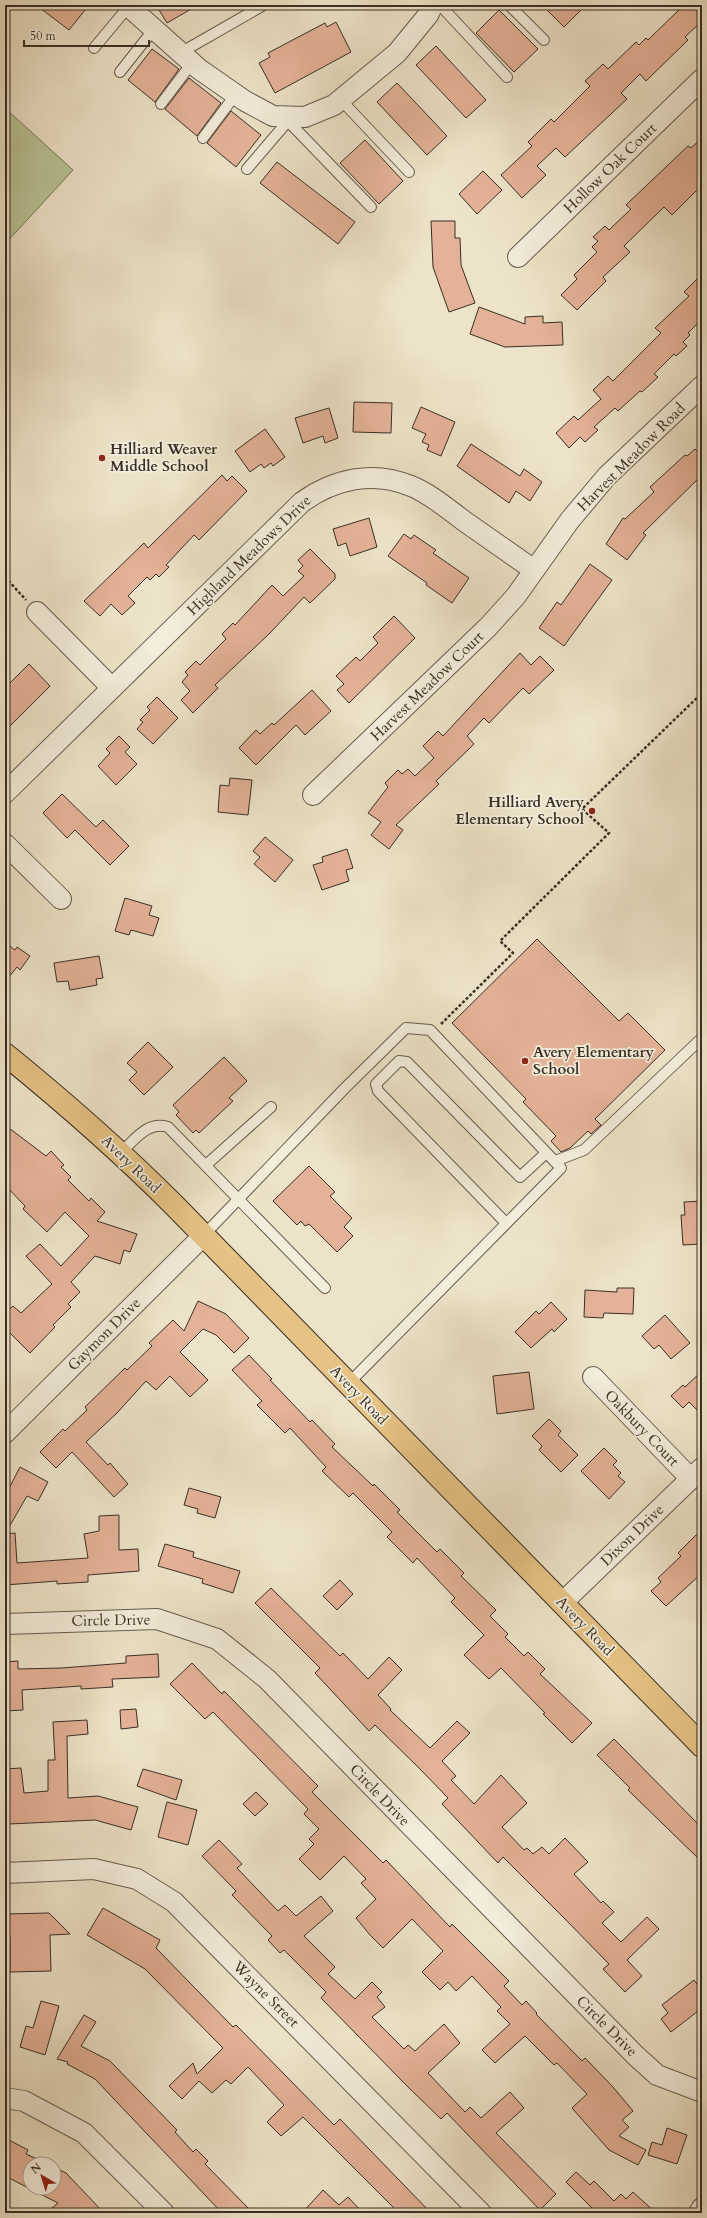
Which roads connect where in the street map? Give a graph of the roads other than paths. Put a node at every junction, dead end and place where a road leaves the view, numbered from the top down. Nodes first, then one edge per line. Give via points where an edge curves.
1 (433, 5) edge
2 (440, 5) edge
3 (509, 5) edge
4 (128, 6) edge
5 (262, 6) edge
6 (154, 30) junction
7 (544, 40) dead end
8 (94, 48) dead end
9 (186, 58) junction
10 (120, 72) dead end
11 (507, 77) dead end
12 (702, 79) edge
13 (236, 94) junction
14 (341, 100) junction
15 (161, 104) dead end
16 (286, 119) junction
17 (203, 138) dead end
18 (247, 169) dead end
19 (409, 172) dead end
20 (371, 207) dead end
21 (518, 257) dead end
22 (702, 386) edge
23 (534, 570) junction
24 (37, 612) road end
25 (112, 688) junction
26 (5, 792) edge
27 (312, 795) dead end
28 (5, 844) edge
29 (61, 899) dead end
30 (702, 1038) edge
31 (5, 1054) edge
32 (271, 1108) dead end
33 (121, 1152) junction
34 (546, 1153) junction
35 (555, 1162) junction
36 (206, 1165) junction
37 (240, 1200) junction
38 (506, 1223) junction
39 (204, 1236) junction
40 (324, 1288) dead end
41 (593, 1377) dead end
42 (348, 1384) junction
43 (5, 1433) edge
44 (697, 1473) edge
45 (562, 1603) junction
46 (5, 1624) edge
47 (702, 1746) edge
48 (5, 1873) edge
49 (702, 2092) edge
50 (5, 2098) edge
51 (702, 2208) edge
52 (164, 2213) edge
53 (481, 2213) edge
54 (699, 2213) edge

1 - 14 street via 397,53
2 - 11 lane
3 - 7 lane
4 - 6 street
4 - 8 lane
5 - 9 lane
6 - 9 street
6 - 10 lane
9 - 13 street
9 - 15 lane
12 - 21 street, Hollow Oak Court
13 - 16 street via 273,116
13 - 17 lane
14 - 16 street via 305,117
14 - 19 lane
16 - 18 lane
16 - 20 lane
22 - 23 street, Harvest Meadow Road via 608,476 570,520
23 - 25 street, Highland Meadows Drive via 411,486 384,479 334,483 302,502
23 - 27 street, Harvest Meadow Court via 516,596 488,627
24 - 25 street
25 - 26 street, Highland Meadows Drive
28 - 29 street
30 - 35 lane via 584,1150
31 - 33 main road, Avery Road
32 - 36 lane
33 - 36 lane via 147,1129 158,1124 168,1127
33 - 39 main road, Avery Road
34 - 35 lane
34 - 37 lane via 430,1030 406,1028 345,1088
34 - 38 lane via 520,1177 406,1062 399,1061 376,1084 378,1091
35 - 38 lane via 561,1168
36 - 37 lane
37 - 39 lane
37 - 40 lane
38 - 42 lane
39 - 42 main road, Avery Road
39 - 43 street, Gaymon Drive
41 - 44 street, Oakbury Court
42 - 45 main road, Avery Road
44 - 45 street, Dixon Drive
45 - 47 main road, Avery Road
46 - 49 street, Circle Drive via 157,1619 217,1639 267,1679 635,2055 657,2075
48 - 53 street, Wayne Street via 94,1869 137,1879 174,1902
50 - 52 street via 24,2101 84,2133
51 - 54 street

